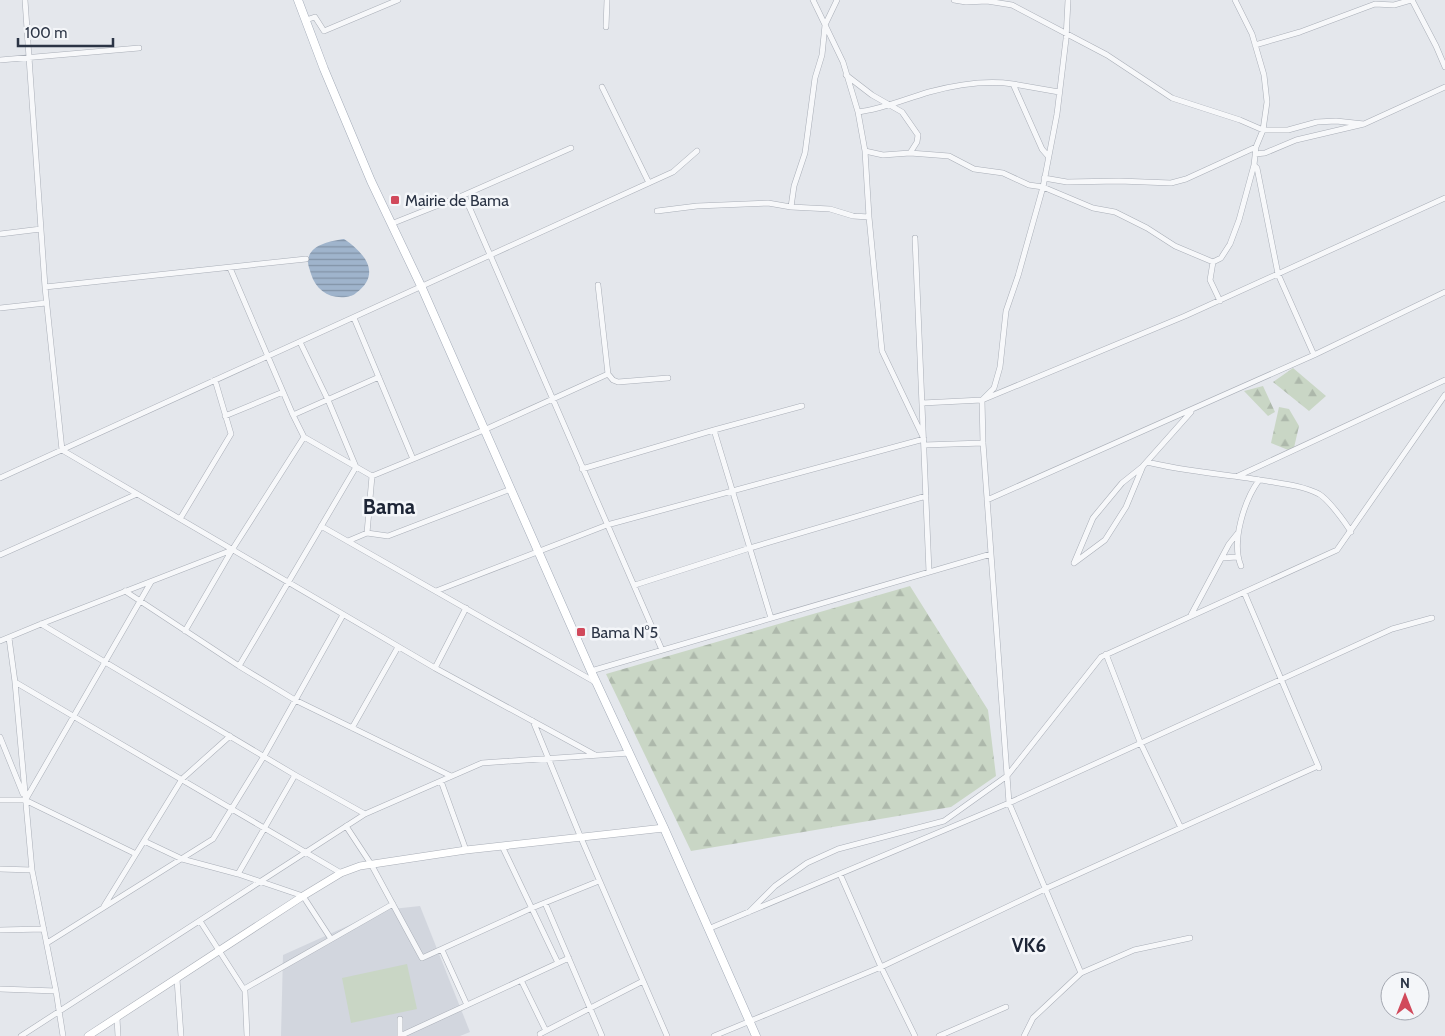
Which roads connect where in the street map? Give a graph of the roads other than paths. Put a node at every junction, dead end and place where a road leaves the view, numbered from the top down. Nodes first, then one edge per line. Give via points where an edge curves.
1 (25, 0) edge
2 (298, 0) edge
3 (398, 0) edge
4 (609, 0) edge
5 (812, 0) edge
6 (837, 0) edge
7 (954, 0) edge
8 (1068, 0) edge
9 (1235, 0) edge
10 (1412, 0) edge
11 (306, 20) junction
12 (825, 25) junction
13 (606, 27) dead end
14 (1066, 33) junction
15 (1255, 45) junction
16 (139, 48) dead end
17 (29, 58) junction
18 (0, 60) edge
19 (1445, 67) edge
20 (846, 75) junction
21 (1013, 84) junction
22 (602, 87) dead end
23 (1445, 87) edge
24 (1059, 92) junction
25 (891, 105) junction
26 (858, 112) junction
27 (1364, 124) junction
28 (1263, 130) junction
29 (1256, 147) junction
30 (571, 148) dead end
31 (865, 151) junction
32 (698, 152) dead end
33 (910, 154) junction
34 (1255, 154) junction
35 (1048, 156) junction
36 (1254, 165) junction
37 (1044, 178) junction
38 (649, 184) junction
39 (1043, 186) junction
40 (464, 195) junction
41 (1445, 198) edge
42 (791, 207) junction
43 (657, 211) dead end
44 (868, 217) junction
45 (391, 224) junction
46 (41, 229) junction
47 (0, 234) edge
48 (915, 238) dead end
49 (491, 257) junction
50 (306, 259) dead end
51 (1213, 262) junction
52 (230, 268) junction
53 (1278, 274) junction
54 (598, 285) dead end
55 (45, 287) junction
56 (422, 288) junction
57 (1445, 292) edge
58 (1220, 301) junction
59 (46, 303) junction
60 (0, 308) edge
61 (354, 318) junction
62 (300, 342) junction
63 (1314, 355) junction
64 (268, 356) junction
65 (608, 374) junction
66 (379, 377) junction
67 (668, 378) dead end
68 (215, 380) junction
69 (1445, 380) edge
70 (283, 392) junction
71 (1445, 395) edge
72 (328, 400) junction
73 (552, 400) junction
74 (982, 400) junction
75 (922, 404) junction
76 (802, 406) dead end
77 (1192, 411) junction
78 (293, 415) junction
79 (225, 416) junction
80 (484, 430) junction
81 (714, 430) junction
82 (304, 437) junction
83 (924, 439) junction
84 (983, 443) junction
85 (924, 445) junction
86 (62, 450) junction
87 (413, 459) junction
88 (1145, 464) junction
89 (356, 467) junction
90 (582, 469) junction
91 (372, 476) junction
92 (1238, 476) junction
93 (0, 477) edge
94 (1259, 480) junction
95 (511, 489) junction
96 (733, 491) junction
97 (136, 494) junction
98 (926, 496) junction
99 (987, 500) junction
100 (180, 520) junction
101 (607, 525) junction
102 (321, 526) junction
103 (367, 532) junction
104 (1350, 532) junction
105 (1237, 534) junction
106 (348, 541) junction
107 (750, 548) junction
108 (232, 550) junction
109 (539, 551) junction
110 (991, 554) junction
111 (0, 555) edge
112 (1237, 557) junction
113 (1222, 558) junction
114 (1241, 566) dead end
115 (929, 572) junction
116 (151, 582) junction
117 (288, 582) junction
118 (634, 585) junction
119 (125, 591) junction
120 (436, 591) junction
121 (1244, 592) junction
122 (139, 601) junction
123 (466, 608) junction
124 (343, 615) junction
125 (1191, 616) junction
126 (771, 618) junction
127 (1432, 618) dead end
128 (41, 624) junction
129 (185, 631) junction
130 (9, 638) junction
131 (0, 642) edge
132 (398, 647) junction
133 (662, 650) junction
134 (1106, 654) junction
135 (105, 662) junction
136 (239, 666) junction
137 (435, 668) junction
138 (591, 671) junction
139 (1280, 678) junction
140 (15, 682) junction
141 (598, 684) junction
142 (295, 700) junction
143 (73, 716) junction
144 (533, 721) junction
145 (352, 728) junction
146 (230, 736) junction
147 (0, 737) edge
148 (1140, 742) junction
149 (2, 745) edge
150 (630, 753) junction
151 (595, 755) junction
152 (264, 756) junction
153 (549, 758) junction
154 (295, 774) junction
155 (451, 776) junction
156 (1007, 776) junction
157 (182, 779) junction
158 (441, 781) junction
159 (0, 800) edge
160 (25, 800) junction
161 (1009, 802) junction
162 (233, 809) junction
163 (365, 814) junction
164 (346, 826) junction
165 (264, 827) junction
166 (664, 828) junction
167 (1180, 828) junction
168 (581, 838) junction
169 (144, 841) junction
170 (502, 846) junction
171 (466, 850) junction
172 (305, 852) junction
173 (136, 854) junction
174 (182, 859) junction
175 (371, 864) junction
176 (0, 869) edge
177 (32, 870) junction
178 (341, 873) junction
179 (238, 874) junction
180 (840, 874) junction
181 (599, 880) junction
182 (260, 882) junction
183 (1046, 888) junction
184 (304, 896) junction
185 (545, 903) junction
186 (393, 904) junction
187 (103, 908) junction
188 (532, 908) junction
189 (749, 912) junction
190 (200, 921) junction
191 (44, 929) junction
192 (708, 929) junction
193 (0, 930) edge
194 (1190, 938) dead end
195 (331, 939) junction
196 (47, 943) junction
197 (220, 950) junction
198 (442, 950) junction
199 (569, 958) junction
200 (558, 963) junction
201 (881, 967) junction
202 (1081, 973) junction
203 (177, 979) junction
204 (522, 980) junction
205 (643, 982) junction
206 (0, 989) edge
207 (244, 989) junction
208 (56, 991) junction
209 (467, 1005) junction
210 (1006, 1007) dead end
211 (590, 1009) junction
212 (60, 1012) junction
213 (117, 1018) junction
214 (400, 1019) dead end
215 (749, 1021) junction
216 (546, 1031) junction
217 (540, 1034) dead end
218 (22, 1036) edge
219 (63, 1036) edge
220 (88, 1036) edge
221 (118, 1036) edge
222 (181, 1036) edge
223 (247, 1036) edge
224 (400, 1036) edge
225 (602, 1036) edge
226 (667, 1036) edge
227 (714, 1036) edge
228 (756, 1036) edge
229 (915, 1036) edge
230 (939, 1036) edge
231 (1024, 1036) edge

1 - 17 street
2 - 11 main road
3 - 11 street via 324,31 315,17
4 - 13 street
5 - 12 street
6 - 12 street
7 - 14 street via 1012,4
8 - 14 street
9 - 15 street
10 - 15 street via 1394,5 1375,4
10 - 19 street
11 - 45 main road
12 - 20 street via 844,62
12 - 42 street via 805,153
14 - 24 street
14 - 28 street via 1172,98
15 - 28 street via 1267,102
16 - 17 street
17 - 18 street
17 - 46 street
20 - 25 street
20 - 26 street
21 - 24 street
21 - 25 street via 999,82 960,86
21 - 35 street
22 - 38 street
23 - 27 street
24 - 35 street
25 - 26 street
25 - 33 street via 902,112 918,135
26 - 31 street
27 - 28 street via 1317,122 1288,130
27 - 34 street via 1296,140
28 - 29 street
29 - 34 street
29 - 37 street via 1171,183 1067,182
30 - 40 street
31 - 33 street via 884,155
31 - 44 street
32 - 38 street via 673,172
33 - 39 street via 949,156 974,169 1003,173
34 - 36 street
35 - 37 street
36 - 51 street via 1230,244 1221,258
36 - 53 street via 1265,203
37 - 39 street
38 - 49 street
39 - 51 street via 1092,208 1122,215 1174,246
39 - 74 street via 1006,311 1000,367 994,388
40 - 45 street
40 - 49 street
41 - 53 street
42 - 43 street via 768,203 733,204
42 - 44 street via 830,209
44 - 83 street via 882,351
45 - 56 main road
46 - 47 street
46 - 55 street
48 - 75 street
49 - 56 street
49 - 73 street
50 - 52 street
51 - 58 street via 1210,280
52 - 55 street
52 - 64 street
53 - 58 street
53 - 63 street
54 - 65 street
55 - 59 street
56 - 61 street
56 - 80 main road
57 - 63 street
58 - 74 street
59 - 60 street
59 - 86 street
61 - 62 street
61 - 66 street
62 - 64 street
62 - 72 street
63 - 77 street
64 - 68 street
64 - 70 street
65 - 67 street via 618,382
65 - 73 street
66 - 72 street
66 - 87 street
68 - 79 street
68 - 86 street
69 - 92 street
70 - 78 street
70 - 79 street
71 - 104 street
72 - 78 street
72 - 89 street
73 - 80 street
73 - 90 street
74 - 75 street
74 - 84 street
75 - 83 street
76 - 81 street
77 - 88 street
77 - 99 street
78 - 82 street
79 - 100 street via 231,434
80 - 87 street
80 - 95 main road
81 - 90 street
81 - 96 street
82 - 89 street
82 - 108 street
83 - 85 street
83 - 96 street
84 - 85 street
84 - 99 street
85 - 98 street
86 - 93 street
86 - 97 street
87 - 91 street
88 - 88 street via 1122,483 1093,518 1074,563 1105,540 1126,507
88 - 92 street
89 - 91 street
89 - 102 street
90 - 101 street
91 - 103 street
92 - 94 street
94 - 104 street via 1321,495 1344,520
94 - 105 street
95 - 103 street via 388,536
95 - 109 main road
96 - 101 street
96 - 107 street
97 - 100 street
97 - 111 street
98 - 107 street
98 - 115 street
99 - 110 street
100 - 108 street
101 - 109 street
101 - 118 street
102 - 106 street
102 - 117 street
103 - 106 street
104 - 121 street via 1337,550
105 - 112 street
105 - 113 street
106 - 120 street
107 - 118 street
107 - 126 street
108 - 116 street
108 - 117 street
108 - 129 street
109 - 120 street
109 - 138 main road
110 - 115 street
110 - 156 street
112 - 113 street
112 - 114 street
113 - 125 street
115 - 126 street
116 - 119 street
116 - 122 street
117 - 124 street
117 - 136 street
118 - 133 street
119 - 122 street
119 - 128 street
120 - 123 street
121 - 125 street
121 - 139 street
122 - 129 street
122 - 135 street
123 - 137 street
123 - 141 street
124 - 132 street
124 - 142 street
125 - 134 street
126 - 133 street
127 - 139 street via 1392,628
128 - 130 street
128 - 135 street
129 - 136 street
130 - 131 street
130 - 140 street
132 - 137 street
132 - 145 street
133 - 138 street
134 - 148 street
134 - 156 street via 1101,656
135 - 143 street
135 - 146 street
136 - 142 street
137 - 144 street
138 - 141 main road
139 - 148 street
139 - 167 street via 1319,767
140 - 143 street
140 - 160 street
141 - 150 main road
142 - 145 street
142 - 152 street
143 - 157 street
143 - 160 street
144 - 151 street
144 - 153 street
145 - 155 street
146 - 152 street
146 - 157 street
147 - 149 street
148 - 161 street
148 - 167 street
149 - 160 street
150 - 151 street
150 - 166 main road
151 - 153 street
152 - 154 street
152 - 162 street
153 - 155 street via 482,763
153 - 168 street
154 - 163 street
154 - 165 street
155 - 158 street
156 - 161 street
156 - 189 street via 944,821 838,849 807,863 775,886
157 - 162 street
157 - 169 street
158 - 163 street
158 - 171 street
159 - 160 street
160 - 173 street
160 - 177 street
161 - 180 street
161 - 183 street
162 - 165 street
162 - 174 street via 213,839
163 - 164 street
164 - 172 street
164 - 175 street
165 - 172 street
165 - 179 street
166 - 168 street
166 - 192 main road
167 - 183 street
168 - 170 street
168 - 181 street
169 - 173 street
169 - 174 street
170 - 171 street
170 - 188 street
171 - 175 street
172 - 178 street
172 - 182 street
173 - 187 street
174 - 179 street
174 - 187 street
175 - 178 street
175 - 186 street
176 - 177 street
177 - 191 street
178 - 184 street
179 - 182 street
180 - 189 street
180 - 201 street
181 - 185 street
181 - 205 street
182 - 184 street
182 - 190 street
183 - 201 street
183 - 202 street
184 - 195 street
184 - 197 street
185 - 188 street
185 - 199 street
186 - 195 street
186 - 198 street via 422,958
187 - 196 street
188 - 198 street
188 - 200 street
189 - 192 street
190 - 197 street
190 - 212 street
191 - 193 street
191 - 196 street
192 - 215 main road
194 - 202 street via 1134,950
195 - 207 street
196 - 208 street
197 - 203 street
197 - 207 street
198 - 209 street
199 - 200 street
199 - 211 street
200 - 204 street
201 - 215 street
201 - 229 street
202 - 231 street via 1033,1018
203 - 213 street
203 - 222 street
204 - 209 street
204 - 216 street
205 - 211 street
205 - 226 street
206 - 208 street
207 - 223 street
208 - 212 street
209 - 224 street
210 - 230 street
211 - 216 street
211 - 225 street
212 - 218 street
212 - 219 street
213 - 220 street
213 - 221 street
214 - 224 street
215 - 227 street
215 - 228 main road
216 - 217 street

